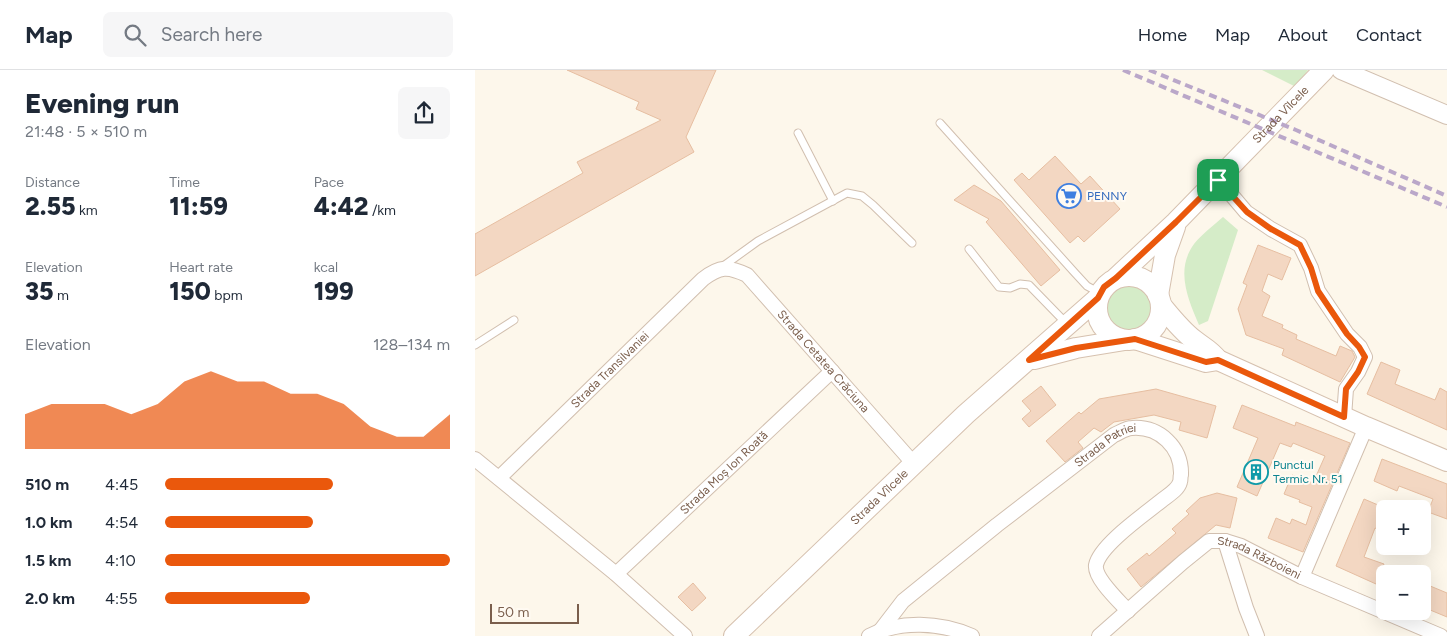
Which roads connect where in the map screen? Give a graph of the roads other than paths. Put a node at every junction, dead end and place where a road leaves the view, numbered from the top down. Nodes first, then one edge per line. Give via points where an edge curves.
1 (1324, 70) edge
2 (1341, 70) edge
3 (1447, 115) edge
4 (940, 123) dead end
5 (798, 133) dead end
6 (1218, 180) junction
7 (833, 201) junction
8 (1176, 222) junction
9 (912, 243) dead end
10 (969, 249) dead end
11 (722, 269) junction
12 (1116, 278) junction
13 (1099, 296) junction
14 (1159, 300) junction
15 (514, 320) dead end
16 (1068, 325) junction
17 (1130, 339) junction
18 (475, 345) edge
19 (1029, 360) junction
20 (1218, 360) junction
21 (831, 372) junction
22 (1344, 417) junction
23 (1366, 427) junction
24 (475, 459) edge
25 (1447, 461) edge
26 (914, 464) junction
27 (499, 478) junction
28 (1225, 541) junction
29 (616, 574) junction
30 (1302, 577) junction
31 (1128, 611) junction
32 (874, 633) edge
33 (685, 636) edge
34 (734, 636) edge
35 (972, 636) edge
36 (1099, 636) edge
37 (1257, 636) edge
38 (1441, 636) edge

1 - 6 main road, Strada Vîlcele
2 - 3 street
4 - 13 lane via 1075,274
5 - 7 lane
6 - 8 main road, Strada Vîlcele
6 - 22 street via 1247,212 1300,245 1318,291 1365,357 1346,389
7 - 9 lane via 847,193 862,196
7 - 11 lane via 757,241
8 - 12 main road, Strada Vîlcele
8 - 14 main road, Strada Vîlcele via 1165,255
10 - 16 lane via 999,287 1029,285
11 - 21 street, Strada Cetatea Crăciuna via 735,269 747,275
11 - 27 street, Strada Transilvaniei via 703,279
12 - 13 main road via 1104,287
12 - 14 main road via 1141,278 1153,286
13 - 16 main road, Strada Vîlcele
13 - 17 main road via 1098,317 1102,325 1116,337
14 - 17 main road via 1157,323 1143,336
14 - 20 main road via 1184,331 1209,349
15 - 18 lane
16 - 19 main road, Strada Vîlcele
17 - 19 main road, Strada Vîlcele
17 - 20 main road via 1206,362
19 - 26 main road, Strada Vîlcele
20 - 22 main road
21 - 26 street, Strada Cetatea Crăciuna
21 - 29 street, Strada Moș Ion Roată
22 - 23 main road
23 - 25 main road
23 - 30 street
24 - 27 street
26 - 34 main road, Strada Vîlcele
27 - 29 street
28 - 30 street, Strada Războieni
28 - 31 street, Strada Războieni via 1209,542
28 - 37 street
29 - 33 street
30 - 38 street, Strada Războieni
31 - 32 street, Strada Patriei via 1098,578 1096,566 1102,553 1125,530 1171,494 1180,483 1181,468 1179,457 1162,435 1130,428 1114,435 997,525 903,601
31 - 36 street, Strada Războieni
32 - 35 street via 913,625 933,625

